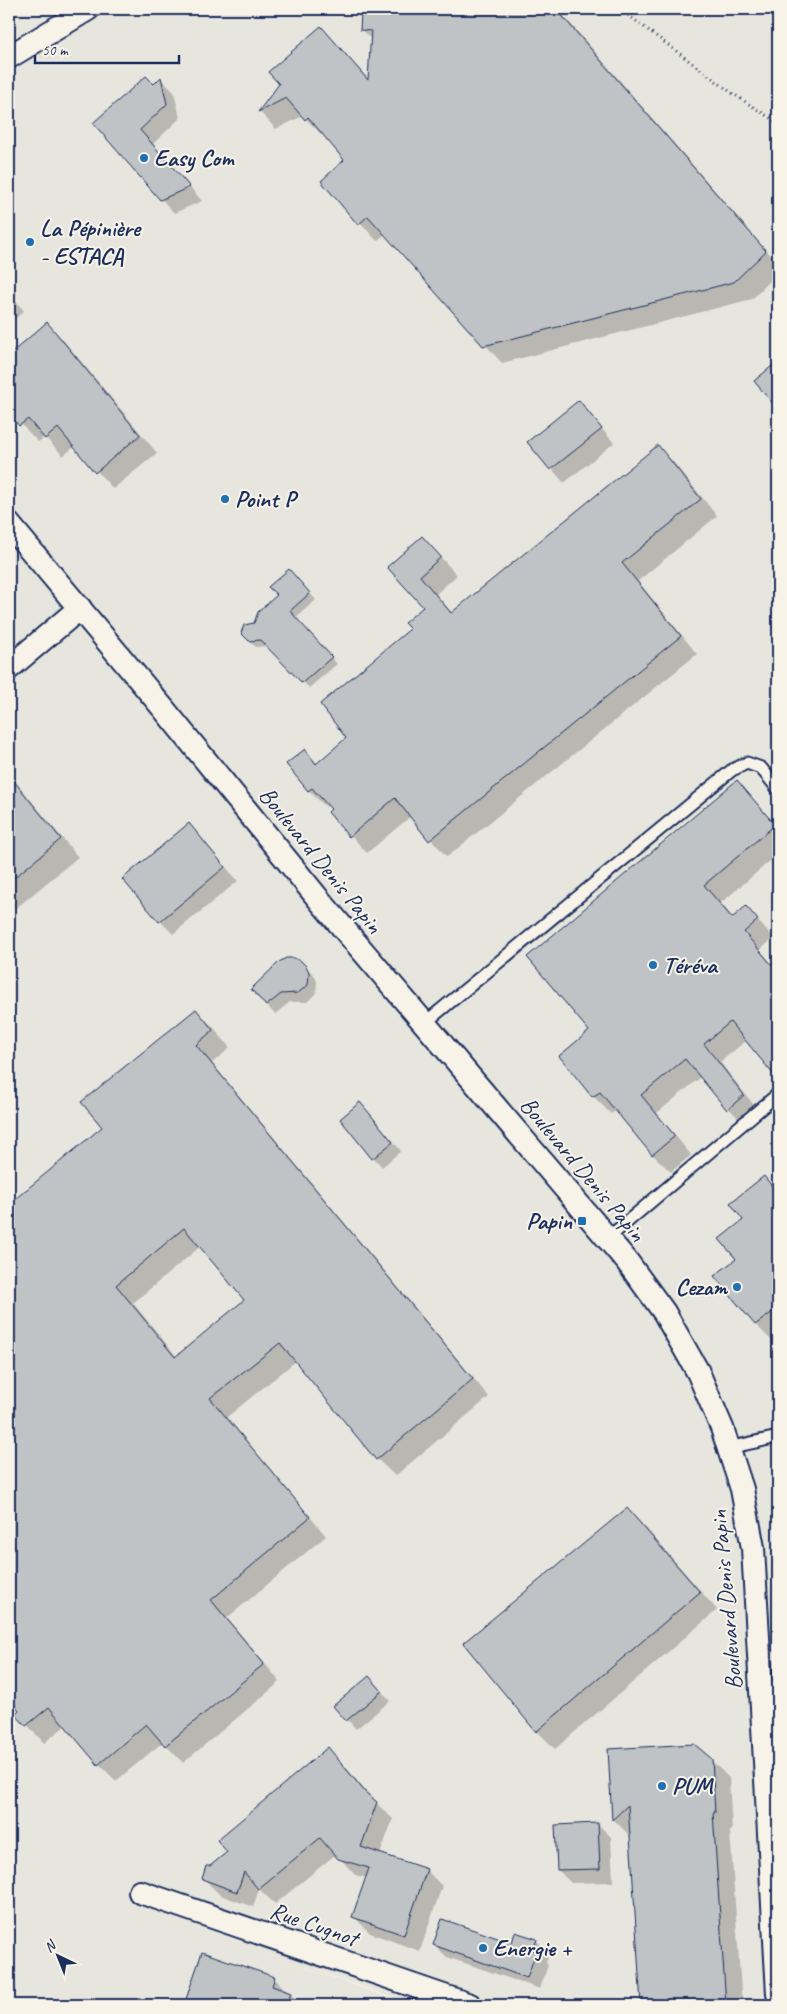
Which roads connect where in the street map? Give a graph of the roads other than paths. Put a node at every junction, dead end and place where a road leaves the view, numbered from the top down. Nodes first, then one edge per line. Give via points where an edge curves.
1 (88, 9) edge
2 (9, 58) edge
3 (9, 524) edge
4 (80, 608) junction
5 (9, 668) edge
6 (778, 789) edge
7 (426, 1022) junction
8 (778, 1094) edge
9 (608, 1238) junction
10 (778, 1437) edge
11 (728, 1448) junction
12 (140, 1892) dead end
13 (778, 1994) edge
14 (470, 2005) edge

1 - 2 street
3 - 4 street, Boulevard Denis Papin
4 - 5 street
4 - 7 street, Boulevard Denis Papin via 321,902
6 - 7 lane via 760,768 747,763 732,770
7 - 9 street, Boulevard Denis Papin
8 - 9 lane
9 - 11 street, Boulevard Denis Papin via 664,1312 698,1372
10 - 11 lane
11 - 13 street, Boulevard Denis Papin via 742,1489 752,1548
12 - 14 street, Rue Cugnot

